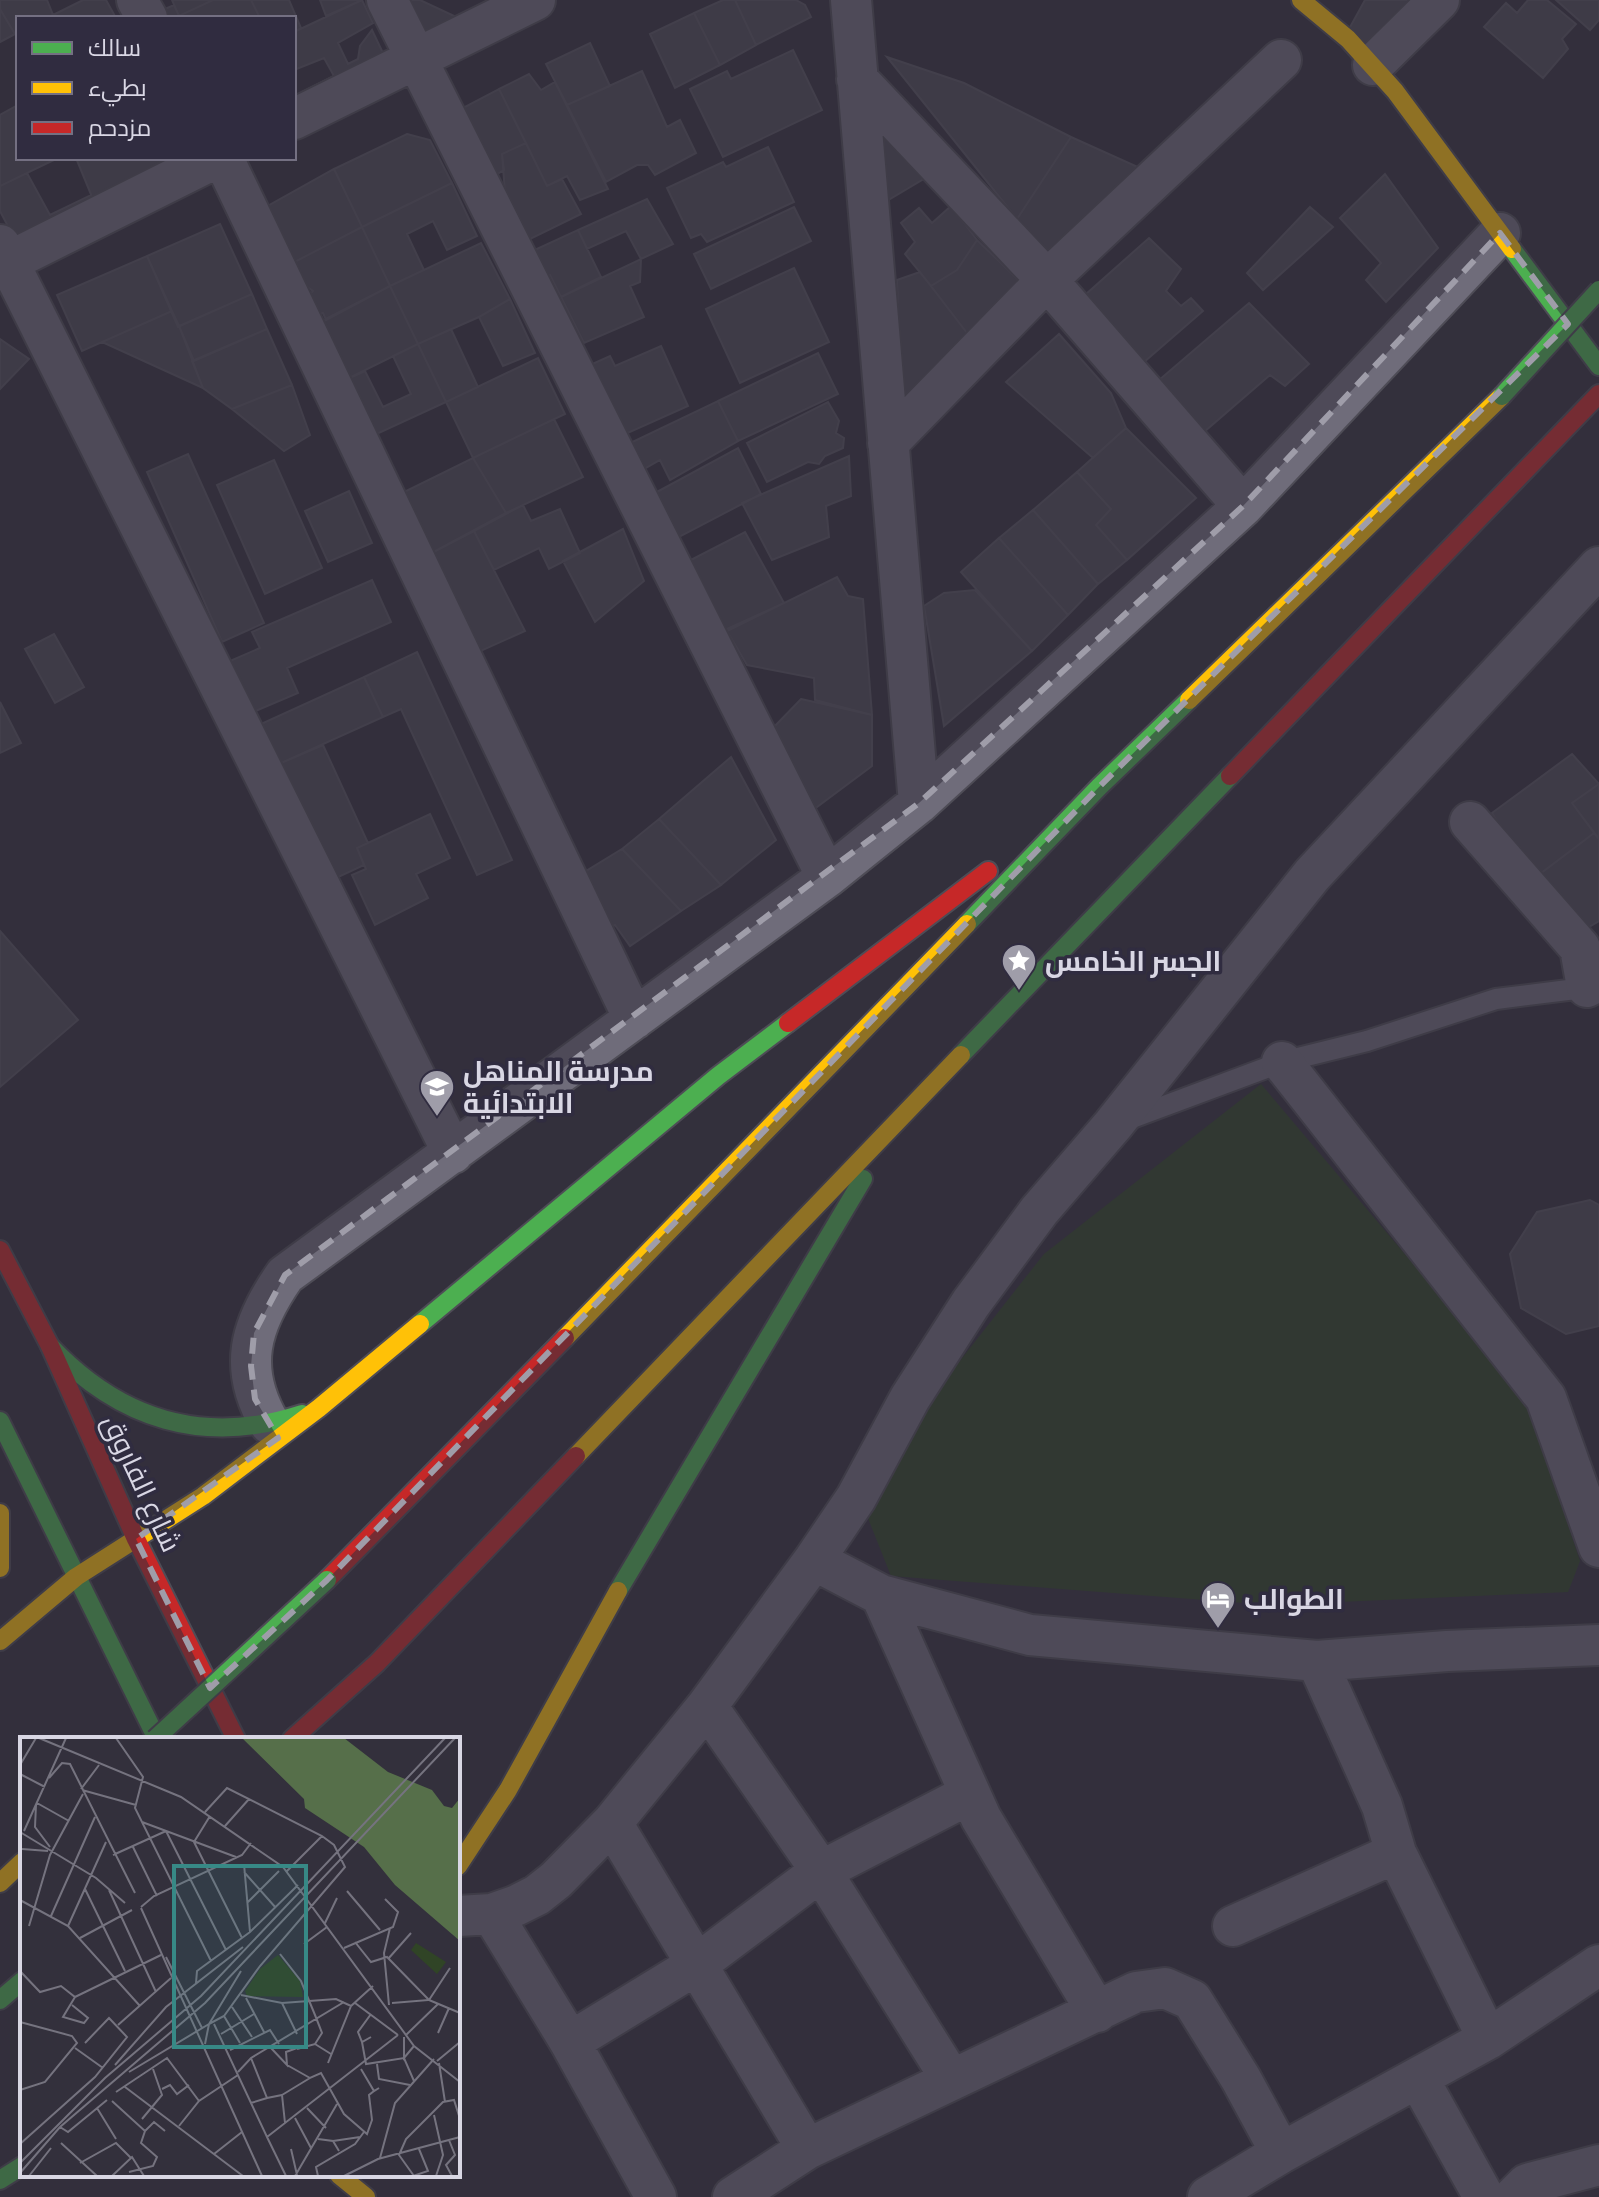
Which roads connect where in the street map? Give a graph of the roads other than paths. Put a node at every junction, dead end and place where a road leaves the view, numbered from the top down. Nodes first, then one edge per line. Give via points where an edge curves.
1 (387, 0) edge
2 (535, 0) edge
3 (851, 0) edge
4 (1301, 0) edge
5 (1439, 0) edge
6 (417, 58) junction
7 (1281, 60) dead end
8 (1373, 65) junction
9 (857, 79) junction
10 (296, 118) edge
11 (212, 160) edge
12 (224, 160) edge
13 (1500, 233) junction
14 (3, 257) edge
15 (1047, 280) junction
16 (1599, 290) edge
17 (1599, 366) edge
18 (1599, 394) edge
19 (888, 443) junction
20 (1243, 506) junction
21 (1599, 567) edge
22 (1099, 787) junction
23 (919, 803) junction
24 (1470, 822) dead end
25 (827, 877) junction
26 (1590, 941) edge
27 (1593, 987) edge
28 (634, 1019) junction
29 (1282, 1062) junction
30 (1113, 1125) junction
31 (892, 1126) junction
32 (453, 1153) junction
33 (0, 1250) edge
34 (50, 1346) junction
35 (319, 1408) junction
36 (0, 1421) edge
37 (270, 1424) junction
38 (0, 1513) edge
39 (136, 1539) junction
40 (1599, 1547) edge
41 (814, 1560) junction
42 (0, 1568) edge
43 (76, 1577) junction
44 (881, 1595) junction
45 (0, 1641) edge
46 (1599, 1645) edge
47 (1317, 1661) junction
48 (707, 1706) junction
49 (155, 1737) edge
50 (158, 1737) edge
51 (235, 1737) edge
52 (294, 1737) edge
53 (970, 1794) junction
54 (612, 1823) junction
55 (1396, 1853) junction
56 (460, 1863) edge
57 (20, 1864) edge
58 (821, 1871) junction
59 (0, 1883) edge
60 (475, 1915) edge
61 (1233, 1926) dead end
62 (696, 1965) junction
63 (1599, 1965) edge
64 (20, 1983) edge
65 (0, 2000) edge
66 (1097, 2012) junction
67 (1488, 2039) junction
68 (570, 2042) junction
69 (1418, 2078) junction
70 (951, 2079) junction
71 (807, 2149) junction
72 (1281, 2153) junction
73 (1599, 2165) edge
74 (20, 2167) edge
75 (341, 2177) edge
76 (367, 2177) edge
77 (0, 2180) edge
78 (366, 2197) edge
79 (376, 2197) edge
80 (656, 2197) edge
81 (733, 2197) edge
82 (1208, 2197) edge
83 (1484, 2197) edge
84 (1514, 2197) edge

1 - 6 street
2 - 6 street
3 - 9 street
4 - 8 main road
5 - 8 street
6 - 10 street
6 - 25 street
7 - 15 street
8 - 13 main road
9 - 15 street
9 - 19 street
11 - 14 street
12 - 28 street
13 - 17 main road
13 - 20 street
14 - 32 street
15 - 19 street
15 - 20 street
16 - 22 main road, bridge via 1502,396
18 - 31 main road
19 - 23 street
20 - 23 street
21 - 30 street via 1312,875
22 - 35 main road via 718,1076
22 - 50 main road, bridge via 327,1580
23 - 25 street
24 - 26 street
25 - 28 street
26 - 27 street
27 - 29 lane via 1496,999
28 - 32 street
29 - 30 lane
29 - 40 street via 1546,1398
30 - 41 street via 1039,1211 971,1303
31 - 52 main road via 377,1663
31 - 56 main road via 813,1267 646,1540 508,1790
32 - 37 street via 311,1253 285,1275 266,1302 254,1333 251,1366 255,1399
33 - 34 main road, شارع الفاروق
34 - 37 main road via 74,1372 133,1409 200,1427
34 - 39 main road, شارع الفاروق
35 - 37 main road
35 - 39 main road via 203,1496
36 - 43 main road
38 - 42 main road
39 - 43 main road
39 - 51 main road, شارع الفاروق
41 - 44 street
41 - 48 street
43 - 45 main road
43 - 49 main road
44 - 47 street via 1030,1635
44 - 53 street
46 - 47 street
47 - 55 street via 1382,1806
48 - 54 street
48 - 58 street
53 - 58 street
53 - 66 street
54 - 60 street via 537,1895
54 - 62 street
55 - 61 street
55 - 67 street
57 - 59 main road
58 - 62 street
58 - 70 street
60 - 68 street
62 - 68 street
62 - 71 street
63 - 67 street
64 - 65 main road
66 - 70 street
66 - 72 street via 1136,1992 1165,1988 1192,2000
67 - 69 street
68 - 80 street
69 - 72 street
69 - 83 street
70 - 71 street
71 - 81 street
72 - 82 street
73 - 84 street via 1527,2184
74 - 77 main road
75 - 78 main road
76 - 79 main road

